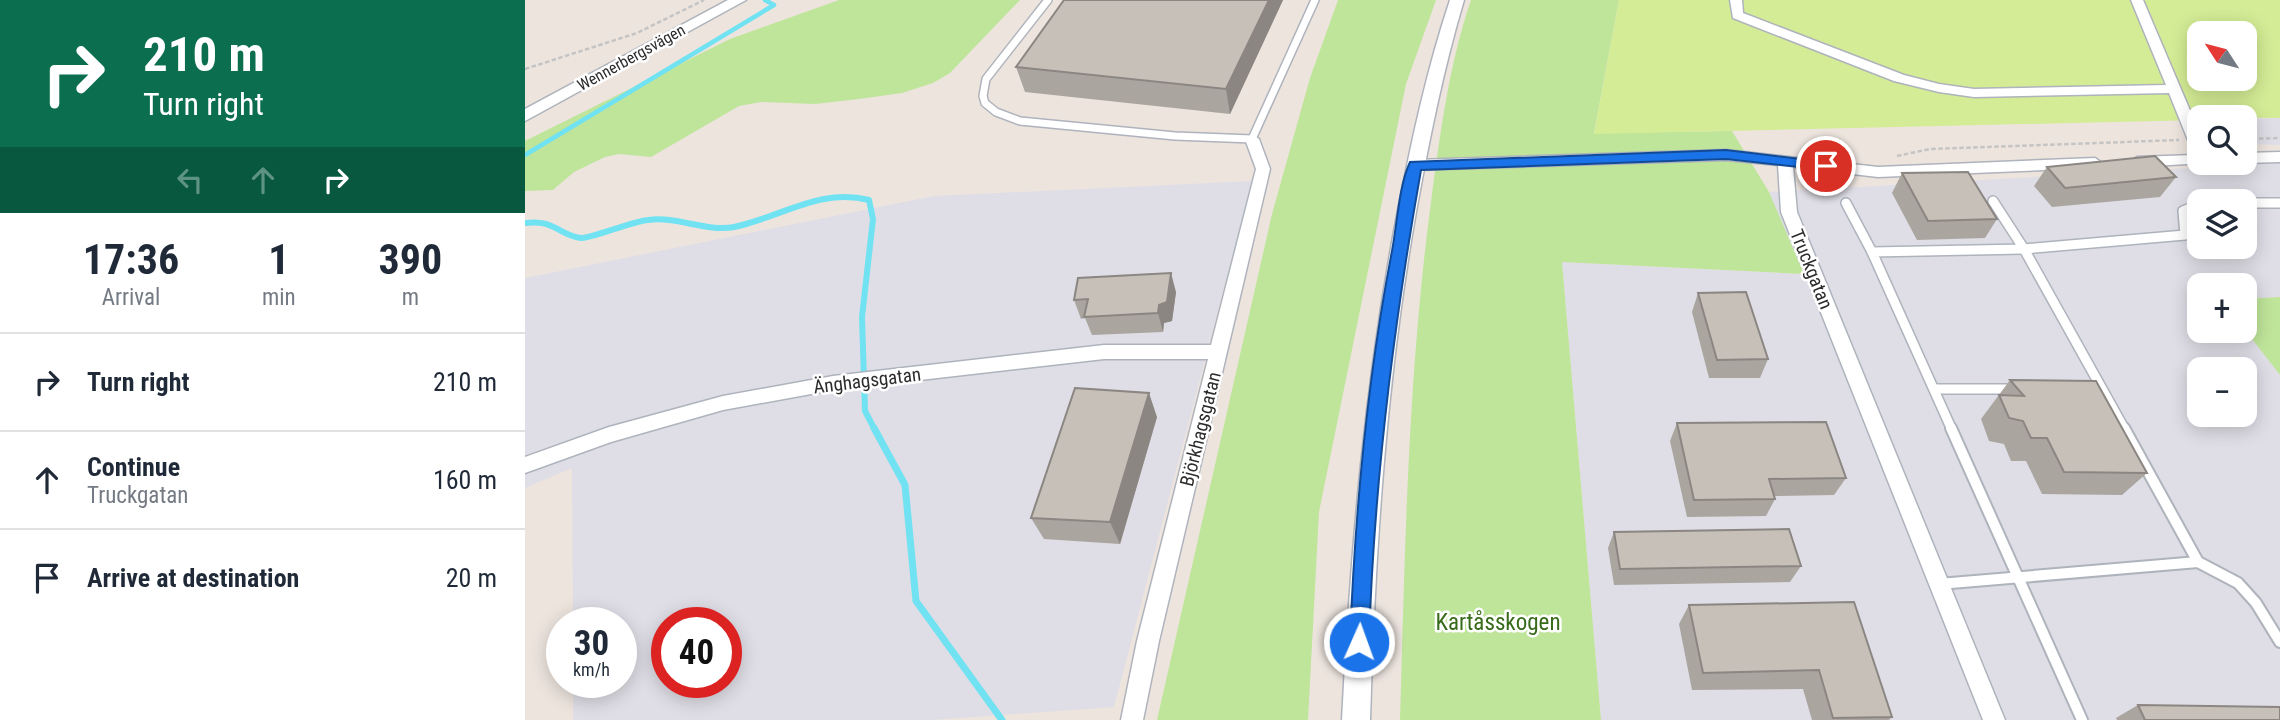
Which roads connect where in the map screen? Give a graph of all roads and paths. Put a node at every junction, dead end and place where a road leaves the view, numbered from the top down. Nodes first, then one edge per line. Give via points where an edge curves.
1 (704, 0) edge
2 (739, 0) edge
3 (1048, 0) edge
4 (1315, 0) edge
5 (1457, 0) edge
6 (1737, 0) edge
7 (2137, 0) edge
8 (525, 69) edge
9 (2173, 89) junction
10 (525, 116) edge
11 (2187, 122) edge
12 (2280, 138) edge
13 (1252, 139) junction
14 (2257, 139) edge
15 (2187, 146) edge
16 (1930, 149) dead end
17 (2280, 157) edge
18 (2257, 158) edge
19 (2187, 160) edge
20 (1785, 161) junction
21 (1415, 166) junction
22 (1993, 201) dead end
23 (1846, 203) dead end
24 (2257, 203) edge
25 (2280, 204) edge
26 (2187, 209) edge
27 (2024, 249) junction
28 (1872, 252) junction
29 (1219, 352) junction
30 (1934, 389) junction
31 (2018, 389) edge
32 (2088, 389) edge
33 (2102, 389) junction
34 (525, 465) edge
35 (2198, 562) junction
36 (2020, 578) junction
37 (1939, 584) junction
38 (2280, 642) edge
39 (1132, 720) edge
40 (1356, 720) edge
41 (1994, 720) edge
42 (2083, 720) edge

1 - 8 path via 637,33
2 - 10 street, Wennerbergsvägen
3 - 13 lane via 981,90 983,102 998,114 1020,121 1162,135
4 - 13 lane
5 - 21 street
6 - 9 street via 1737,15 1899,78 1939,88 1974,93
7 - 9 street
9 - 11 street
12 - 14 path
13 - 29 street, Björkhagsgatan via 1263,169
15 - 16 path
17 - 18 street
19 - 20 street via 1878,172
20 - 21 street via 1726,155
20 - 37 street, Truckgatan via 1789,212
21 - 40 street via 1373,429
22 - 27 lane
23 - 28 lane
24 - 25 lane
26 - 27 lane via 2183,211 2185,235
27 - 28 lane
27 - 33 lane
28 - 30 lane
29 - 34 street, Änghagsgatan via 1104,352 833,383 723,403 609,435
29 - 39 street, Björkhagsgatan
30 - 31 lane
30 - 36 lane
32 - 33 lane
33 - 35 lane
35 - 36 lane
35 - 38 lane via 2235,579 2251,595
36 - 37 lane
36 - 42 lane
37 - 41 street, Truckgatan

